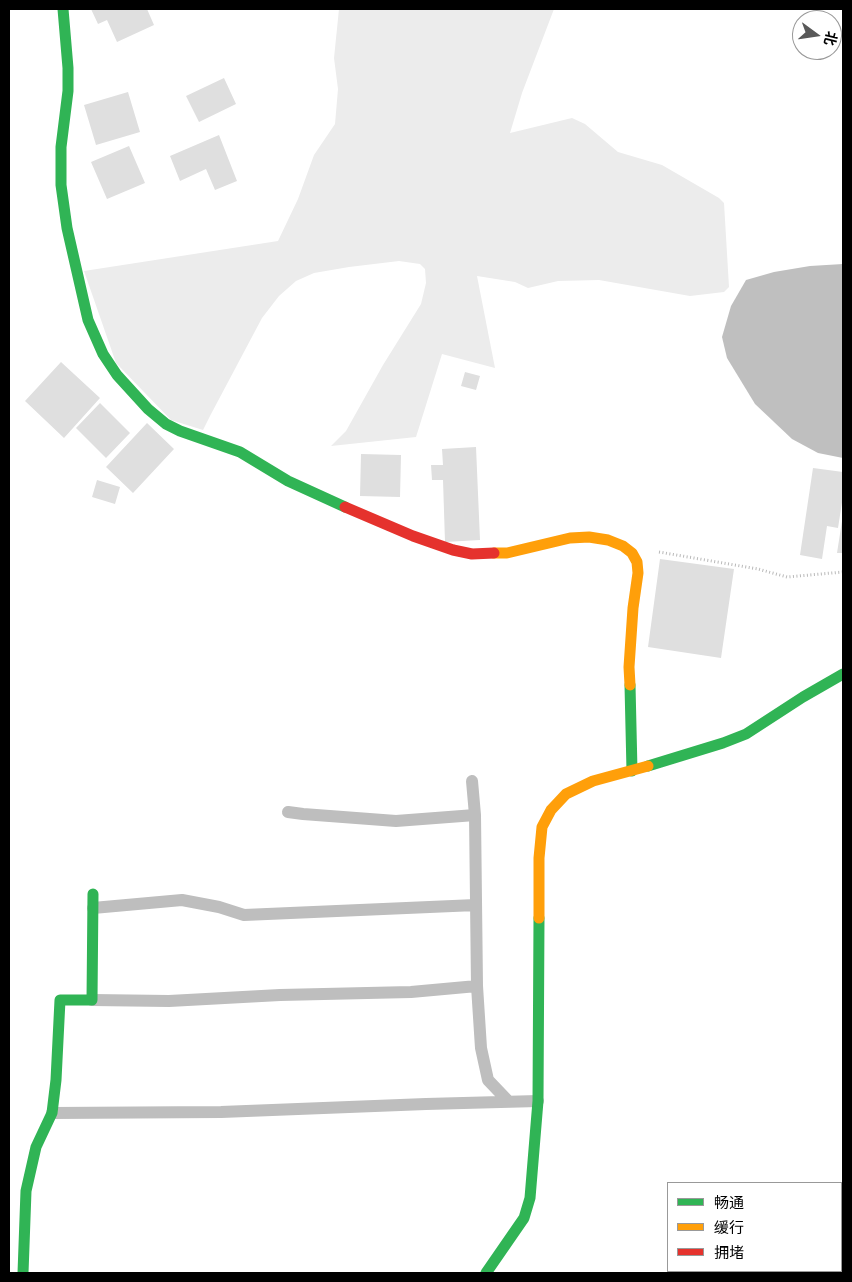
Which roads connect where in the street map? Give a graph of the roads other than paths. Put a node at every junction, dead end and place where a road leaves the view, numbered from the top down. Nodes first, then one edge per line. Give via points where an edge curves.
1 (63, 9) edge
2 (843, 674) edge
3 (632, 771) junction
4 (472, 782) dead end
5 (288, 812) dead end
6 (475, 815) junction
7 (93, 894) dead end
8 (476, 905) junction
9 (93, 908) junction
10 (477, 986) junction
11 (92, 1000) junction
12 (538, 1101) junction
13 (509, 1102) junction
14 (52, 1113) junction
15 (23, 1273) edge
16 (486, 1273) edge

1 - 3 street via 68,91 61,147 61,185 67,228 88,320 103,354 117,375 166,424 240,452 319,496 453,550 472,554 507,553 570,538 589,537 623,546 632,553 638,573 629,667
2 - 3 street via 746,734
3 - 12 street via 593,781 566,794 550,810 542,827 539,858
4 - 6 lane
5 - 6 lane via 396,821
6 - 8 lane
7 - 9 street
8 - 9 lane via 244,915 182,900
8 - 10 lane
9 - 11 street
10 - 11 lane via 411,992 169,1001
10 - 13 lane via 481,1048 488,1080
11 - 14 street via 60,1000
12 - 13 lane
12 - 16 street via 530,1198 524,1218
13 - 14 lane via 221,1112
14 - 15 street via 36,1147 26,1191

